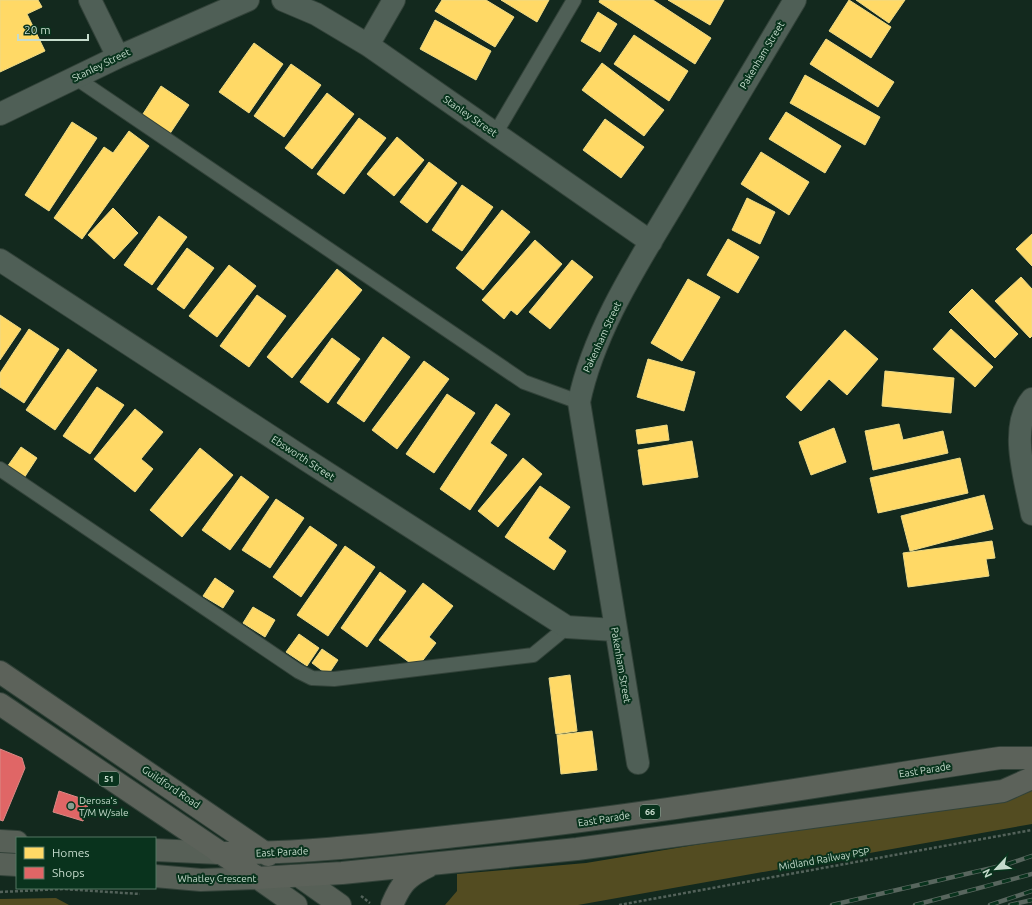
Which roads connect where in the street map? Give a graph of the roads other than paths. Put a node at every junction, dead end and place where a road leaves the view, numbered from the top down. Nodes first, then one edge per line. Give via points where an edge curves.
1 (90, 0) edge
2 (283, 0) edge
3 (394, 0) edge
4 (574, 0) edge
5 (795, 0) edge
6 (244, 1) edge
7 (368, 45) junction
8 (118, 57) junction
9 (76, 78) junction
10 (0, 114) edge
11 (495, 134) junction
12 (651, 242) junction
13 (0, 260) edge
14 (578, 402) junction
15 (1030, 403) edge
16 (0, 469) edge
17 (1032, 514) edge
18 (567, 627) junction
19 (615, 630) junction
20 (0, 672) edge
21 (5, 711) edge
22 (1032, 758) edge
23 (638, 764) dead end
24 (1032, 778) edge
25 (0, 841) edge
26 (16, 842) edge
27 (156, 850) edge
28 (219, 853) junction
29 (256, 853) junction
30 (434, 863) junction
31 (0, 864) edge
32 (16, 865) edge
33 (278, 877) junction
34 (156, 884) edge
35 (296, 905) edge
36 (340, 905) edge
37 (392, 905) edge

1 - 8 street
2 - 7 street, Stanley Street via 316,14
3 - 7 street
4 - 11 lane
5 - 12 street, Pakenham Street
6 - 8 street, Stanley Street
7 - 11 street, Stanley Street
8 - 9 street, Stanley Street
9 - 10 street, Stanley Street
9 - 14 lane via 524,382
11 - 12 street, Stanley Street
12 - 14 street, Pakenham Street via 607,321 585,373
13 - 18 street, Ebsworth Street
14 - 19 street, Pakenham Street
15 - 17 street via 1018,441
16 - 18 lane via 312,678 334,679 533,655
18 - 19 street, Ebsworth Street
19 - 23 street, Pakenham Street
20 - 29 highway, Guildford Road / 51
21 - 28 highway, Guildford Road / 51
22 - 29 highway, East Parade / 66 via 1000,758 577,823 329,850
24 - 30 highway via 1003,791 577,849
25 - 26 main road
27 - 28 main road
28 - 29 highway
28 - 33 highway, Guildford Road / 51
29 - 33 highway, Guildford Road / 51
30 - 33 highway
30 - 37 highway via 413,873 399,887
31 - 32 main road
33 - 34 main road, Whatley Crescent
33 - 35 main road, Guildford Road / 51
33 - 36 main road, Guildford Road / 51

